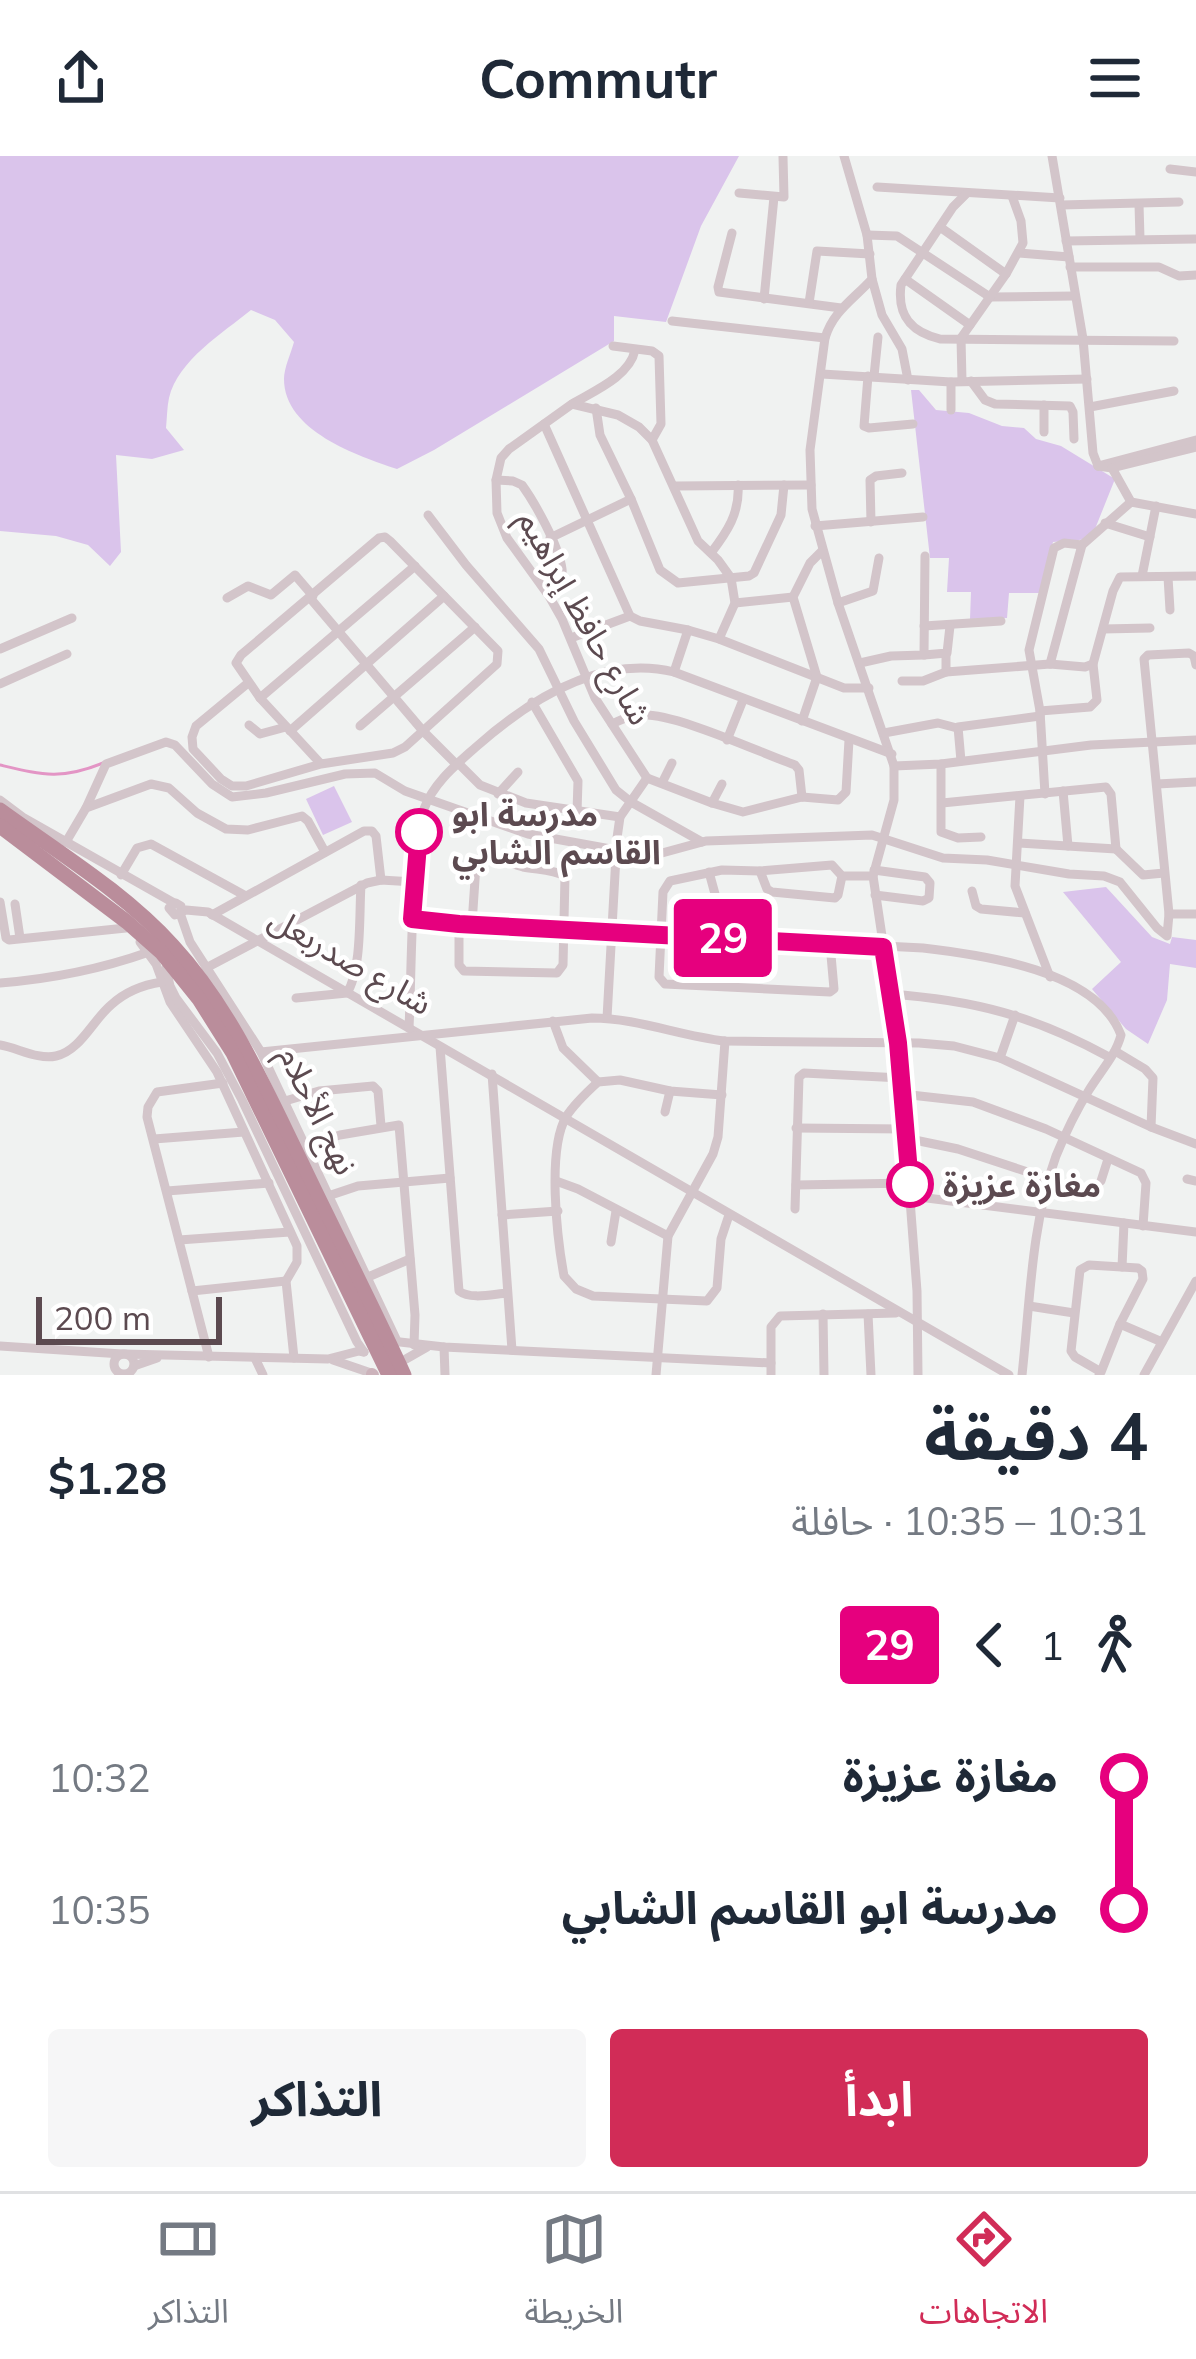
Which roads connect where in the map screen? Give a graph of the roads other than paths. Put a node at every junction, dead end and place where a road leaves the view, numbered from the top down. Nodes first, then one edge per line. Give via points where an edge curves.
1 (844, 156) edge
2 (1052, 156) edge
3 (1183, 156) edge
4 (783, 157) edge
5 (1170, 169) dead end
6 (1191, 171) edge
7 (877, 187) dead end
8 (739, 193) dead end
9 (967, 193) junction
10 (1012, 196) junction
11 (774, 197) junction
12 (1060, 202) junction
13 (1179, 202) dead end
14 (1139, 204) junction
15 (940, 227) junction
16 (732, 233) dead end
17 (867, 235) junction
18 (1195, 238) edge
19 (1140, 239) junction
20 (1066, 242) junction
21 (923, 252) junction
22 (870, 254) junction
23 (1019, 254) junction
24 (1070, 262) junction
25 (1006, 274) junction
26 (1196, 274) edge
27 (872, 279) junction
28 (905, 279) junction
29 (1074, 296) junction
30 (990, 297) junction
31 (764, 299) junction
32 (809, 304) junction
33 (841, 308) junction
34 (672, 321) dead end
35 (970, 325) junction
36 (826, 338) junction
37 (878, 338) dead end
38 (961, 338) junction
39 (1083, 339) junction
40 (1174, 341) dead end
41 (613, 346) dead end
42 (635, 350) junction
43 (822, 374) junction
44 (871, 376) junction
45 (1088, 379) junction
46 (908, 380) junction
47 (962, 381) junction
48 (1174, 392) dead end
49 (572, 404) junction
50 (1044, 405) junction
51 (1090, 406) junction
52 (596, 408) junction
53 (951, 410) dead end
54 (544, 424) junction
55 (913, 424) dead end
56 (1045, 432) dead end
57 (1074, 439) dead end
58 (652, 440) junction
59 (1196, 444) edge
60 (1098, 466) junction
61 (1112, 469) junction
62 (902, 473) dead end
63 (496, 480) junction
64 (738, 485) junction
65 (784, 485) junction
66 (811, 485) junction
67 (676, 486) junction
68 (631, 499) junction
69 (1131, 502) junction
70 (1156, 506) junction
71 (1196, 514) edge
72 (428, 515) dead end
73 (923, 517) dead end
74 (588, 519) junction
75 (871, 522) junction
76 (1106, 523) junction
77 (815, 526) junction
78 (1150, 537) junction
79 (550, 538) junction
80 (1082, 545) junction
81 (822, 551) junction
82 (711, 553) junction
83 (925, 556) dead end
84 (879, 558) dead end
85 (415, 566) junction
86 (1142, 576) junction
87 (1196, 576) edge
88 (1168, 577) junction
89 (731, 578) junction
90 (444, 596) junction
91 (549, 596) junction
92 (311, 597) junction
93 (793, 597) junction
94 (227, 598) dead end
95 (735, 603) junction
96 (838, 603) junction
97 (1170, 610) dead end
98 (630, 616) junction
99 (72, 617) dead end
100 (1001, 621) dead end
101 (924, 626) junction
102 (950, 626) junction
103 (475, 627) junction
104 (1150, 628) dead end
105 (1103, 629) junction
106 (688, 630) junction
107 (338, 631) junction
108 (571, 638) junction
109 (719, 639) junction
110 (0, 649) edge
111 (67, 654) dead end
112 (946, 654) junction
113 (924, 655) junction
114 (860, 663) junction
115 (368, 664) junction
116 (1050, 664) junction
117 (1093, 664) junction
118 (1033, 665) junction
119 (1196, 665) edge
120 (674, 672) junction
121 (946, 672) junction
122 (817, 677) junction
123 (585, 679) junction
124 (902, 681) dead end
125 (248, 683) junction
126 (0, 684) edge
127 (869, 688) junction
128 (559, 690) junction
129 (395, 696) junction
130 (260, 698) junction
131 (743, 700) junction
132 (532, 702) junction
133 (1040, 713) junction
134 (802, 721) junction
135 (612, 724) junction
136 (249, 725) dead end
137 (360, 726) dead end
138 (957, 728) junction
139 (288, 729) junction
140 (424, 731) junction
141 (884, 734) junction
142 (727, 740) junction
143 (849, 740) junction
144 (1196, 740) edge
145 (1154, 741) junction
146 (1041, 752) junction
147 (893, 760) junction
148 (961, 761) junction
149 (672, 763) dead end
150 (321, 764) junction
151 (457, 764) junction
152 (940, 764) junction
153 (518, 772) dead end
154 (647, 778) junction
155 (1196, 782) edge
156 (662, 783) junction
157 (722, 784) dead end
158 (1157, 784) junction
159 (1063, 791) junction
160 (498, 794) junction
161 (1046, 794) junction
162 (802, 796) junction
163 (1020, 796) junction
164 (428, 799) junction
165 (631, 802) junction
166 (712, 803) junction
167 (942, 803) junction
168 (0, 805) edge
169 (86, 808) junction
170 (577, 812) junction
171 (620, 817) junction
172 (4, 829) edge
173 (884, 837) junction
174 (981, 837) dead end
175 (66, 842) junction
176 (702, 842) junction
177 (1019, 843) junction
178 (1068, 846) junction
179 (1116, 849) junction
180 (616, 850) junction
181 (325, 852) junction
182 (1017, 866) junction
183 (527, 868) junction
184 (760, 871) junction
185 (710, 872) junction
186 (874, 873) junction
187 (1164, 873) junction
188 (121, 874) junction
189 (842, 876) junction
190 (381, 880) junction
191 (414, 882) junction
192 (525, 883) dead end
193 (361, 885) junction
194 (973, 891) dead end
195 (715, 893) dead end
196 (244, 896) junction
197 (875, 896) junction
198 (0, 902) edge
199 (15, 904) dead end
200 (175, 909) junction
201 (1025, 913) junction
202 (213, 914) junction
203 (1169, 914) junction
204 (1196, 914) edge
205 (412, 919) junction
206 (459, 924) junction
207 (472, 924) junction
208 (126, 928) junction
209 (168, 928) dead end
210 (565, 928) junction
211 (611, 931) junction
212 (661, 934) junction
213 (20, 938) junction
214 (258, 940) junction
215 (830, 944) junction
216 (883, 947) junction
217 (149, 952) junction
218 (166, 968) dead end
219 (206, 968) junction
220 (1050, 976) junction
221 (0, 982) edge
222 (162, 982) junction
223 (348, 991) junction
224 (890, 994) junction
225 (296, 998) dead end
226 (1015, 1015) junction
227 (607, 1018) junction
228 (553, 1021) junction
229 (219, 1030) junction
230 (415, 1031) junction
231 (725, 1040) junction
232 (898, 1043) junction
233 (0, 1045) edge
234 (440, 1045) junction
235 (261, 1052) junction
236 (1112, 1054) junction
237 (1000, 1058) junction
238 (492, 1075) junction
239 (901, 1078) junction
240 (598, 1082) junction
241 (223, 1083) junction
242 (670, 1091) junction
243 (902, 1094) junction
244 (722, 1095) junction
245 (1085, 1096) junction
246 (286, 1101) junction
247 (665, 1112) dead end
248 (566, 1118) junction
249 (381, 1126) junction
250 (1151, 1127) junction
251 (796, 1128) junction
252 (244, 1132) junction
253 (905, 1133) junction
254 (1064, 1138) junction
255 (154, 1139) junction
256 (1196, 1144) edge
257 (307, 1145) junction
258 (271, 1157) junction
259 (1108, 1160) junction
260 (450, 1178) junction
261 (1049, 1179) junction
262 (403, 1181) junction
263 (556, 1181) junction
264 (1101, 1181) dead end
265 (269, 1183) junction
266 (796, 1185) junction
267 (911, 1190) junction
268 (167, 1191) junction
269 (691, 1191) junction
270 (331, 1195) junction
271 (795, 1209) dead end
272 (558, 1211) junction
273 (616, 1211) junction
274 (729, 1213) junction
275 (1041, 1213) junction
276 (502, 1215) junction
277 (1124, 1223) junction
278 (1143, 1226) junction
279 (290, 1232) junction
280 (1196, 1232) edge
281 (668, 1237) junction
282 (179, 1240) junction
283 (611, 1242) dead end
284 (410, 1259) junction
285 (1122, 1267) junction
286 (355, 1275) junction
287 (286, 1281) junction
288 (1196, 1281) edge
289 (192, 1291) junction
290 (507, 1292) junction
291 (660, 1299) junction
292 (1029, 1306) junction
293 (1074, 1312) junction
294 (823, 1314) junction
295 (868, 1314) junction
296 (911, 1315) junction
297 (1120, 1324) junction
298 (398, 1341) junction
299 (1162, 1342) junction
300 (414, 1345) junction
301 (0, 1346) edge
302 (429, 1346) junction
303 (444, 1347) junction
304 (512, 1350) junction
305 (98, 1351) junction
306 (364, 1352) junction
307 (123, 1354) junction
308 (656, 1356) junction
309 (207, 1357) junction
310 (255, 1358) junction
311 (294, 1358) junction
312 (328, 1359) junction
313 (713, 1360) junction
314 (771, 1369) edge
315 (115, 1371) edge
316 (132, 1371) edge
317 (390, 1372) edge
318 (1100, 1373) edge
319 (712, 1374) edge
320 (262, 1375) edge
321 (445, 1375) edge
322 (656, 1375) edge
323 (824, 1375) edge
324 (871, 1375) edge
325 (918, 1375) edge
326 (1009, 1375) edge
327 (1022, 1375) edge
328 (1144, 1375) edge

1 - 17 street
2 - 12 street
3 - 6 street
4 - 11 street via 784,195
5 - 6 street
7 - 9 street
8 - 11 street
9 - 10 street
9 - 15 street
10 - 12 street
10 - 23 street via 1024,233
11 - 31 street
12 - 14 street
12 - 20 street
13 - 14 street
14 - 19 street
15 - 21 street
15 - 25 street
16 - 31 street via 718,290
17 - 21 street via 897,236
17 - 22 street
18 - 19 street
19 - 20 street
20 - 24 street
21 - 28 street
21 - 30 street
22 - 27 street
22 - 32 street via 817,251
23 - 24 street
23 - 25 street
24 - 26 street
24 - 29 street
25 - 30 street
27 - 33 street
27 - 46 street
28 - 35 street
28 - 38 street via 899,300 910,326
29 - 30 street
29 - 39 street
30 - 35 street
31 - 32 street
32 - 33 street
33 - 36 street
34 - 36 street
35 - 38 street
36 - 43 street
37 - 44 street
38 - 39 street
38 - 47 street
39 - 40 street
39 - 45 street
41 - 42 street
42 - 49 street, شارع حافظ إبراهيم via 632,363
42 - 58 street via 660,360 662,424
43 - 44 street
43 - 66 street
44 - 46 street
44 - 55 street via 864,426
45 - 47 street
45 - 51 street
46 - 47 street
47 - 50 street via 990,403
47 - 53 street
48 - 51 street
49 - 52 street
49 - 54 street, شارع حافظ إبراهيم
50 - 56 street
50 - 57 street via 1072,408
51 - 60 street
52 - 58 street
52 - 68 street via 600,436
54 - 63 street, شارع حافظ إبراهيم via 509,448
54 - 74 street
58 - 67 street
59 - 60 street
59 - 61 street
60 - 61 street
61 - 69 street
62 - 75 street via 870,480
63 - 79 street via 522,485
63 - 91 street, شارع حافظ إبراهيم via 507,538
64 - 65 street
64 - 67 street
64 - 82 street via 737,508
65 - 66 street
65 - 89 street via 781,515 756,570
66 - 77 street
67 - 82 street via 694,534
68 - 74 street
68 - 89 street via 666,576 685,584
69 - 70 street
69 - 76 street
70 - 71 street
70 - 78 street
72 - 128 street via 539,649
73 - 75 street
74 - 79 street
74 - 98 street
75 - 77 street
76 - 78 street
76 - 80 street
77 - 81 street
78 - 86 street
79 - 91 street via 562,574
80 - 116 street
80 - 118 street via 1054,548 1030,641
81 - 93 street
81 - 96 street
82 - 89 street
83 - 101 street
84 - 96 street via 873,591
85 - 90 street
85 - 92 street via 382,537
85 - 107 street
86 - 88 street
86 - 105 street via 1116,580
87 - 88 street
88 - 97 street
89 - 95 street
90 - 103 street
90 - 115 street
91 - 108 street, شارع حافظ إبراهيم
92 - 94 street via 294,575 271,595 252,586
92 - 107 street
92 - 125 street via 239,657
93 - 95 street
93 - 122 street
95 - 109 street
96 - 114 street
98 - 106 street
98 - 108 street
99 - 110 street
100 - 102 street
101 - 102 street
101 - 113 street
102 - 112 street
103 - 129 street
103 - 140 street via 499,660
104 - 105 street
105 - 117 street
106 - 109 street
106 - 120 street
107 - 115 street
107 - 130 street
108 - 123 street, شارع حافظ إبراهيم
109 - 122 street
111 - 126 street
112 - 113 street
112 - 121 street
113 - 114 street
114 - 127 street
115 - 129 street
115 - 139 street
116 - 117 street
116 - 118 street
117 - 133 street via 1094,704
118 - 121 street
118 - 133 street
119 - 145 street via 1189,653 1144,657
120 - 123 street via 634,667
120 - 131 street
121 - 124 street
122 - 127 street
122 - 134 street
123 - 128 street
123 - 135 street, شارع حافظ إبراهيم
125 - 130 street
125 - 150 street via 192,737 220,779 240,787
127 - 141 street
128 - 132 street
128 - 165 street via 603,771
129 - 137 street
129 - 140 street
130 - 139 street
131 - 134 street
131 - 142 street
132 - 151 street
132 - 170 street via 578,781
133 - 138 street
133 - 146 street
134 - 143 street
135 - 142 street via 658,716
135 - 154 street, شارع حافظ إبراهيم
136 - 139 street via 260,734
138 - 141 street
138 - 148 street
139 - 150 street
140 - 150 street via 393,753
140 - 151 street
141 - 147 street
142 - 162 street via 797,767
143 - 147 street
143 - 162 street via 844,796
144 - 145 street
145 - 146 street
145 - 158 street
146 - 148 street
146 - 161 street
147 - 152 street
147 - 173 street
148 - 152 street
149 - 156 street
151 - 160 street
151 - 164 street
152 - 167 street
153 - 160 street
154 - 156 street
154 - 165 street
155 - 158 street
156 - 166 street
157 - 166 street
158 - 187 street
159 - 161 street
159 - 178 street
159 - 179 street via 1110,791
160 - 170 street
161 - 163 street
162 - 166 street via 743,812
163 - 167 street
163 - 177 street
164 - 169 street via 362,772 232,797 164,741 106,764
164 - 180 street via 528,834
164 - 191 street
165 - 171 street
165 - 176 street
167 - 174 street via 941,832
168 - 175 street, شارع صدربعل
168 - 286 highway via 140,914 202,982 230,1021
169 - 175 street
169 - 181 street via 160,785 226,829 302,817
170 - 171 street
171 - 180 street
172 - 208 street
172 - 229 highway via 162,953
173 - 176 street
173 - 182 street via 932,856
173 - 186 street
175 - 188 street, شارع صدربعل
176 - 180 street via 662,853
177 - 178 street
177 - 182 street
178 - 179 street
179 - 187 street via 1143,875
180 - 211 street
181 - 190 street via 372,831
181 - 196 street
182 - 201 street
182 - 203 street via 1115,879 1167,936
183 - 192 street
183 - 207 street via 479,858
183 - 210 street via 565,875
184 - 185 street
184 - 189 street via 832,865
184 - 189 street via 772,892 835,898
185 - 195 street
185 - 212 street via 667,884
186 - 189 street
186 - 197 street
186 - 197 street via 930,883 923,901
187 - 203 street
188 - 196 street via 137,848 151,844
188 - 200 street, شارع صدربعل
190 - 191 street
190 - 193 street
191 - 205 street
193 - 214 street
193 - 223 street
194 - 201 street via 981,909
196 - 202 street
197 - 216 street
198 - 213 street via 6,938
199 - 213 street
200 - 202 street, شارع صدربعل via 194,903
200 - 209 street
200 - 219 street, نهج الأحلام
201 - 220 street
202 - 214 street, شارع صدربعل
203 - 204 street
205 - 206 street
205 - 230 street
206 - 207 street
206 - 210 street via 458,964 470,972 555,974
207 - 210 street
208 - 213 street
208 - 217 street
210 - 211 street
211 - 212 street
211 - 227 street
212 - 215 street
212 - 215 street via 665,984 830,992
214 - 219 street
214 - 223 street, شارع صدربعل
215 - 216 street
216 - 220 street via 974,954
216 - 224 street
217 - 221 street
217 - 222 street
218 - 258 street
219 - 235 street, نهج الأحلام
220 - 236 street via 1088,993 1109,1015 1121,1031
222 - 233 street via 118,999 58,1055
222 - 241 street
223 - 225 street
223 - 230 street, شارع صدربعل
224 - 226 street
224 - 232 street
226 - 236 street
226 - 237 street
227 - 228 street
227 - 231 street
228 - 230 street
228 - 240 street via 563,1048
229 - 258 highway
229 - 286 highway
230 - 234 street, شارع صدربعل
230 - 235 street
231 - 232 street
231 - 244 street
232 - 237 street
232 - 239 street
234 - 238 street, شارع صدربعل
234 - 260 street
235 - 246 street, نهج الأحلام
236 - 245 street
236 - 250 street via 1153,1078
237 - 245 street
238 - 248 street, شارع صدربعل
238 - 276 street
239 - 243 street
239 - 251 street via 804,1073
240 - 242 street
240 - 248 street
241 - 252 street
241 - 255 street via 158,1093 147,1117
242 - 244 street
242 - 247 street
243 - 253 street
243 - 254 street via 974,1102
244 - 269 street via 713,1154
245 - 250 street
245 - 254 street
246 - 249 street via 373,1086
246 - 257 street, نهج الأحلام
248 - 263 street
248 - 269 street, شارع صدربعل
249 - 257 street
249 - 262 street via 399,1125
250 - 256 street
251 - 253 street
251 - 266 street
252 - 255 street
252 - 265 street
253 - 261 street
253 - 267 street
254 - 259 street
254 - 261 street
255 - 268 street
257 - 270 street, نهج الأحلام
258 - 306 street
259 - 264 street
259 - 278 street via 1145,1178
260 - 262 street
260 - 290 street via 459,1291
261 - 275 street
262 - 270 street
262 - 284 street
263 - 272 street
263 - 273 street
265 - 268 street
265 - 279 street
266 - 267 street
266 - 271 street
267 - 275 street
267 - 296 street
268 - 282 street
269 - 274 street, شارع صدربعل
269 - 281 street
270 - 286 street, نهج الأحلام
272 - 276 street
272 - 291 street via 564,1276 575,1289
273 - 281 street
273 - 283 street
274 - 291 street via 713,1295
274 - 296 street, شارع صدربعل
275 - 277 street
275 - 292 street
276 - 290 street
277 - 278 street
277 - 285 street
278 - 280 street
279 - 282 street
279 - 287 street via 299,1254
281 - 291 street
282 - 289 street
284 - 286 street
284 - 300 street
285 - 293 street via 1082,1268
285 - 297 street via 1143,1275
286 - 298 street, نهج الأحلام
286 - 317 highway
287 - 289 street
287 - 311 street
288 - 299 street
289 - 309 street
290 - 304 street
291 - 308 street
292 - 293 street
292 - 327 street
293 - 318 street via 1072,1354
294 - 295 street
294 - 314 street via 776,1319
294 - 323 street
295 - 296 street
295 - 324 street
296 - 325 street
296 - 326 street
296 - 327 street
297 - 299 street
297 - 318 street
298 - 300 street
298 - 306 street via 380,1336
298 - 317 street, نهج الأحلام
299 - 328 street
300 - 302 street
301 - 305 street
302 - 303 street
302 - 317 street
303 - 304 street
303 - 321 street
304 - 308 street
305 - 307 street
305 - 315 street
306 - 312 street
306 - 317 street via 365,1366
307 - 309 street
307 - 315 street
307 - 316 street via 132,1358
308 - 313 street
308 - 322 street
309 - 310 street
309 - 316 street via 154,1359
310 - 311 street
310 - 320 street
311 - 312 street
312 - 317 street
313 - 314 street
313 - 319 street
315 - 316 street

